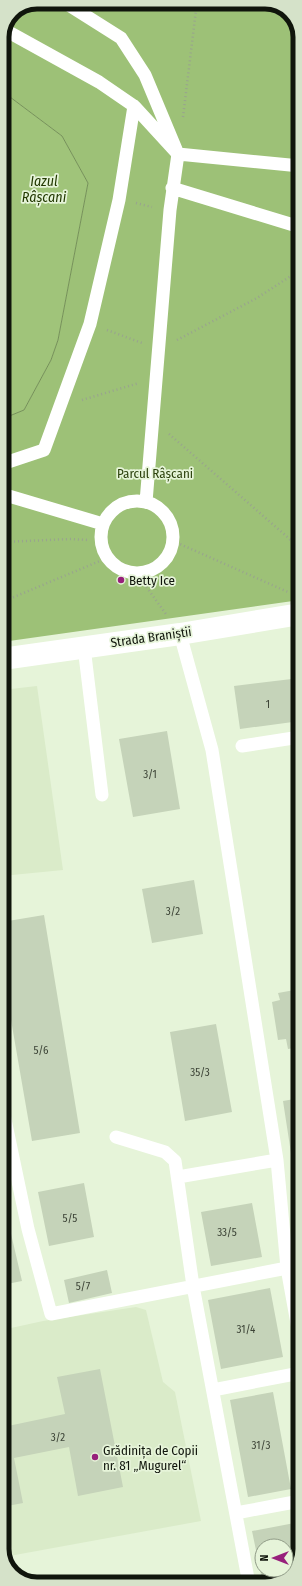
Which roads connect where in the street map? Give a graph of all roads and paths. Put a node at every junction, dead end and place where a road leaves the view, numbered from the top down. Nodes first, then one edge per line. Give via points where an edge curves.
1 (75, 9) edge
2 (196, 9) edge
3 (10, 33) edge
4 (134, 106) junction
5 (178, 154) junction
6 (293, 165) edge
7 (172, 188) junction
8 (119, 200) junction
9 (170, 210) junction
10 (293, 225) edge
11 (293, 275) edge
12 (90, 324) junction
13 (159, 349) junction
14 (156, 377) junction
15 (59, 407) junction
16 (153, 419) junction
17 (9, 462) edge
18 (9, 496) edge
19 (146, 502) junction
20 (103, 524) junction
21 (101, 541) junction
22 (173, 541) junction
23 (9, 542) edge
24 (293, 542) edge
25 (107, 558) junction
26 (137, 574) junction
27 (293, 594) dead end
28 (9, 599) edge
29 (293, 615) edge
30 (180, 634) junction
31 (84, 647) junction
32 (9, 658) edge
33 (293, 738) edge
34 (242, 746) dead end
35 (102, 795) dead end
36 (116, 1137) dead end
37 (9, 1138) edge
38 (277, 1160) junction
39 (178, 1177) junction
40 (287, 1268) junction
41 (193, 1286) junction
42 (293, 1301) edge
43 (293, 1374) edge
44 (212, 1390) junction
45 (293, 1502) edge
46 (236, 1514) junction
47 (248, 1577) edge

1 - 5 lane via 121,38 146,75
2 - 5 path
3 - 4 lane via 99,82
4 - 5 lane
4 - 8 lane
5 - 6 lane
5 - 7 lane
7 - 9 lane
7 - 10 lane
8 - 9 path
8 - 12 lane
9 - 13 lane
11 - 13 path via 257,298
12 - 13 path
12 - 15 lane
13 - 14 lane
14 - 15 path
14 - 16 lane
15 - 17 lane via 44,450
16 - 19 lane
16 - 24 path
18 - 20 lane
19 - 20 lane via 125,503 116,508
19 - 22 lane via 164,512 173,531
20 - 21 lane
21 - 23 path via 71,539
21 - 25 lane
22 - 26 lane via 165,561 152,570
22 - 27 path
25 - 26 lane via 120,569
25 - 28 path
26 - 30 path
29 - 30 street, Strada Braniștii
30 - 31 street, Strada Braniștii
30 - 38 lane via 212,750
31 - 32 street, Strada Braniștii
31 - 35 lane
33 - 34 lane
36 - 39 lane via 165,1152 175,1161
37 - 41 lane via 28,1229 50,1314
38 - 39 lane
38 - 40 lane
39 - 41 lane
40 - 41 lane
40 - 42 lane
41 - 44 lane
43 - 44 lane
44 - 46 lane
45 - 46 lane
46 - 47 lane

